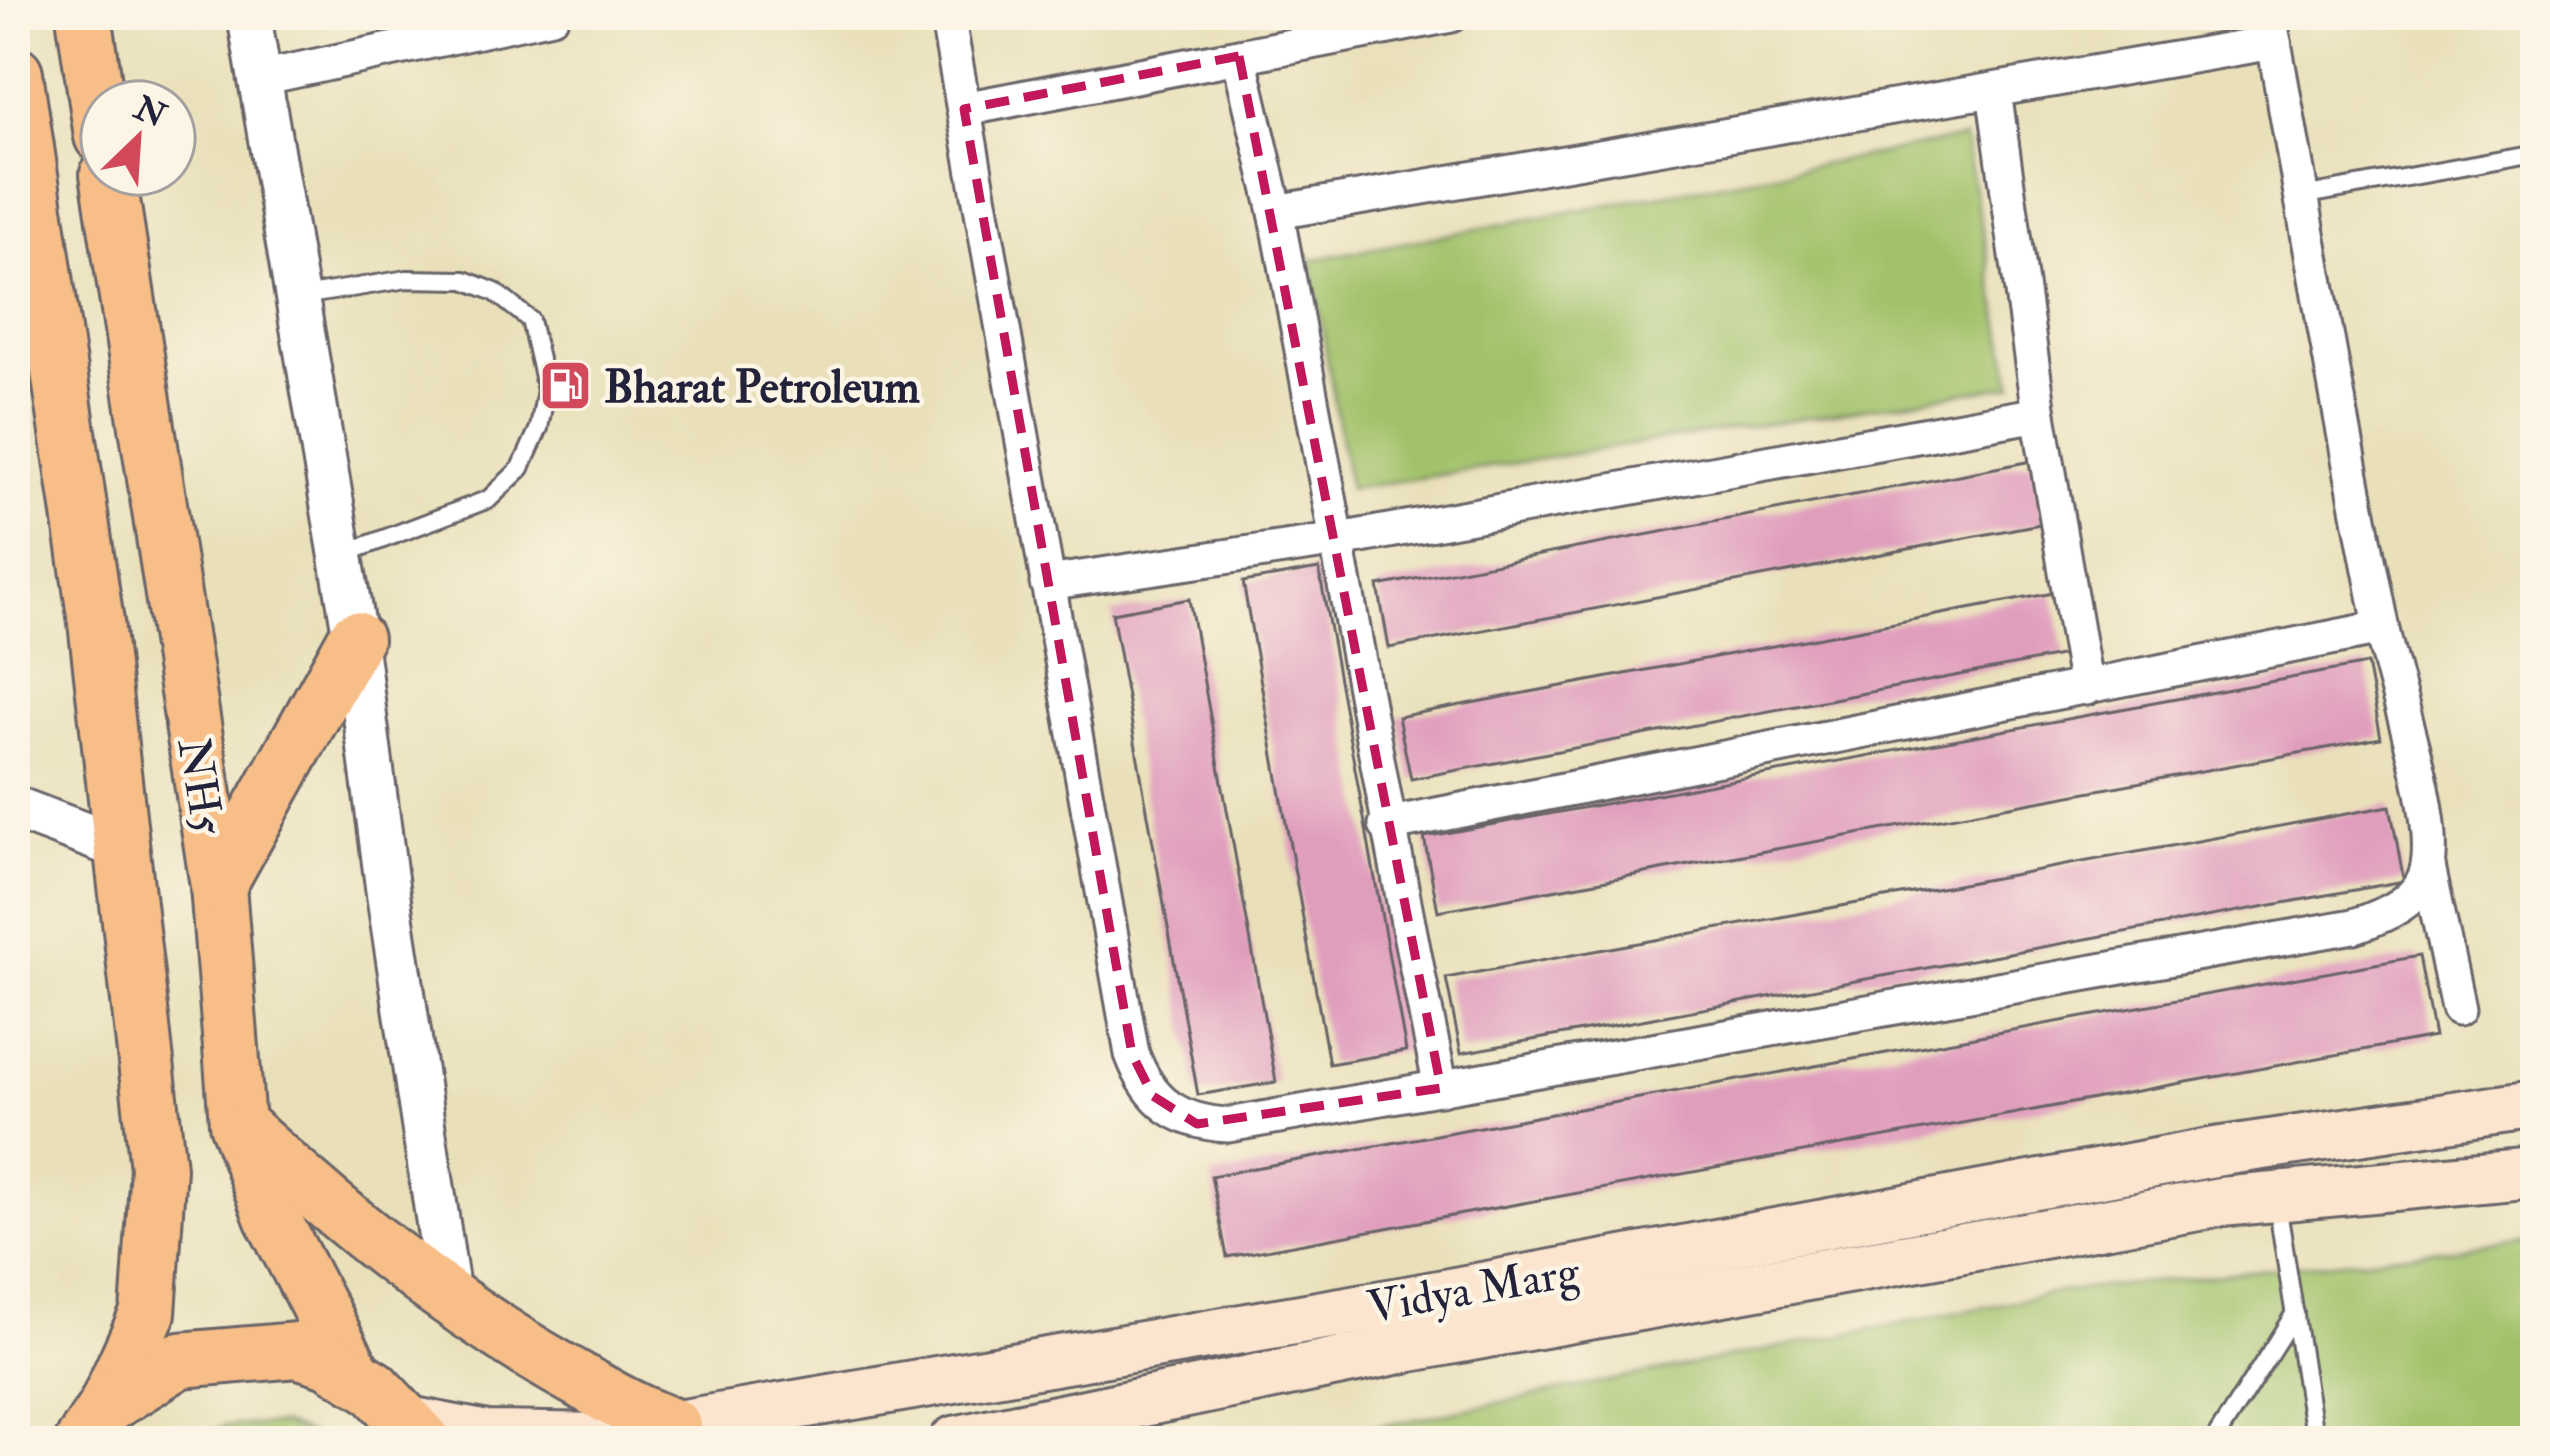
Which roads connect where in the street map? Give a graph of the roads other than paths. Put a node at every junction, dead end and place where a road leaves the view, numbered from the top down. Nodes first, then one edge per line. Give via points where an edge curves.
1 (84, 15) edge
2 (249, 15) edge
3 (552, 15) edge
4 (947, 15) edge
5 (1451, 15) edge
6 (2272, 29) edge
7 (1239, 56) junction
8 (15, 74) edge
9 (93, 78) edge
10 (256, 79) junction
11 (1994, 91) junction
12 (964, 109) junction
13 (2535, 154) edge
14 (2302, 196) junction
15 (112, 198) edge
16 (1276, 212) junction
17 (295, 297) junction
18 (2039, 414) junction
19 (1340, 540) junction
20 (341, 555) junction
21 (1047, 583) junction
22 (2381, 628) junction
23 (356, 640) junction
24 (2086, 688) junction
25 (15, 808) edge
26 (1387, 825) junction
27 (122, 848) junction
28 (2428, 867) junction
29 (218, 886) junction
30 (2458, 1008) dead end
31 (1441, 1088) junction
32 (2535, 1105) edge
33 (237, 1123) junction
34 (2535, 1173) edge
35 (2276, 1197) junction
36 (450, 1302) junction
37 (2295, 1313) junction
38 (356, 1376) junction
39 (94, 1423) edge
40 (673, 1426) junction
41 (417, 1431) edge
42 (953, 1441) edge
43 (2214, 1441) edge
44 (2315, 1441) edge

1 - 9 highway
2 - 10 street
3 - 10 street
4 - 12 street
5 - 7 street
6 - 11 street
6 - 14 street
7 - 12 street
7 - 16 street
8 - 27 highway, NH5
10 - 17 street
11 - 16 street
11 - 18 street
12 - 21 street
13 - 14 lane
14 - 22 street
15 - 29 highway, NH5 / NH5
16 - 19 street
17 - 20 street
17 - 20 lane via 406,279 465,280 530,320 546,390 521,469 489,499
18 - 19 street
18 - 24 street
19 - 21 street
19 - 26 street
20 - 23 street
21 - 31 street via 1132,1054 1153,1096 1184,1119 1228,1126
22 - 24 street
22 - 28 street
23 - 29 highway
23 - 36 street
24 - 26 street
25 - 27 street
26 - 31 street
27 - 39 highway, NH5 via 158,1168 148,1313
28 - 30 street
28 - 31 street via 2399,907 2354,926
29 - 33 highway, NH5 / NH5
32 - 40 main road, Vidya Marg via 2215,1152
33 - 36 highway
33 - 38 highway, NH5 / NH5 via 272,1217
34 - 35 main road, Vidya Marg
35 - 37 lane
35 - 42 main road, Vidya Marg via 1410,1347
36 - 40 highway
37 - 43 lane
37 - 44 lane
38 - 39 highway, NH5 via 296,1351 180,1360
38 - 41 highway, NH5
40 - 41 main road, Vidya Marg via 601,1438

